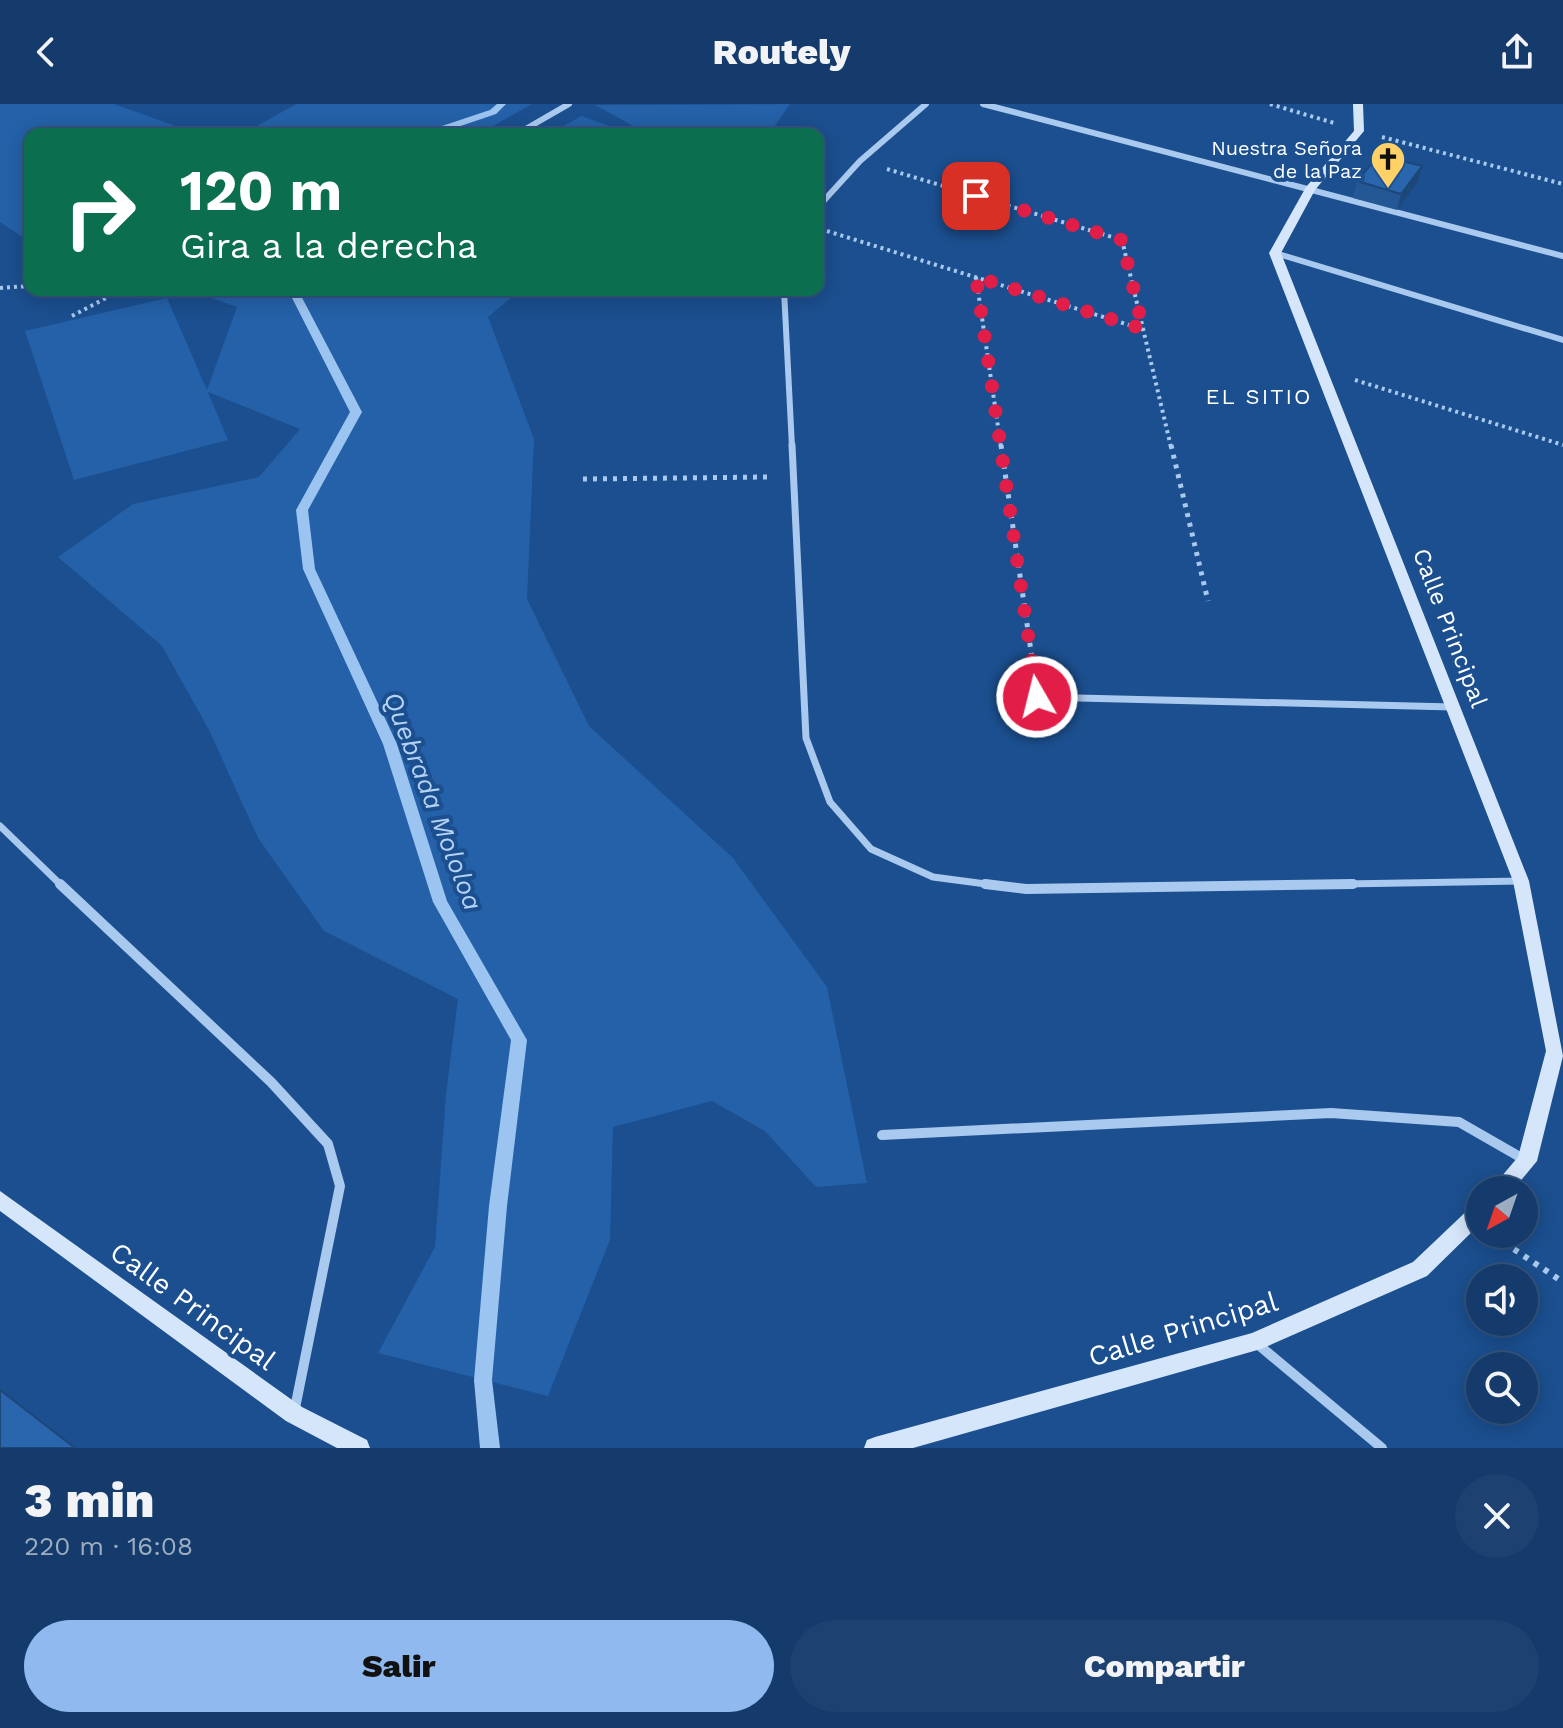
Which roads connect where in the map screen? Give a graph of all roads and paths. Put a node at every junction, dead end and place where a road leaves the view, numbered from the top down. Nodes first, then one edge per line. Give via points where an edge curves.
1 (569, 104) edge
2 (926, 104) edge
3 (983, 104) edge
4 (1270, 104) edge
5 (1358, 104) edge
6 (527, 128) edge
7 (1359, 131) junction
8 (860, 161) junction
9 (1563, 184) edge
10 (1310, 189) junction
11 (824, 200) edge
12 (824, 230) edge
13 (1275, 253) junction
14 (1563, 256) edge
15 (976, 277) junction
16 (24, 286) edge
17 (0, 288) edge
18 (110, 296) edge
19 (784, 296) edge
20 (72, 316) dead end
21 (1143, 329) junction
22 (1563, 340) edge
23 (1320, 368) junction
24 (1563, 445) edge
25 (793, 477) junction
26 (583, 479) dead end
27 (1208, 601) dead end
28 (1037, 697) joint
29 (1453, 707) junction
30 (0, 826) edge
31 (1521, 881) junction
32 (882, 1135) dead end
33 (1527, 1161) junction
34 (1513, 1176) edge
35 (0, 1200) edge
36 (1466, 1225) edge
37 (1511, 1248) edge
38 (1563, 1282) edge
39 (1254, 1342) junction
40 (294, 1414) junction
41 (359, 1448) edge
42 (875, 1448) edge
43 (1382, 1448) edge

1 - 6 street
2 - 8 street
3 - 10 street
4 - 7 path
5 - 7 street
7 - 9 path
7 - 10 street
8 - 11 street
8 - 21 path via 1122,240
10 - 13 street
10 - 14 street
12 - 15 path
13 - 22 street
13 - 23 street, Calle Principal
15 - 21 path
15 - 28 path
16 - 17 path
18 - 20 path
19 - 25 street
21 - 27 path
23 - 24 path
23 - 29 street, Calle Principal
25 - 26 path
25 - 31 street via 806,738 830,802 871,849 933,877 1026,889
28 - 29 street
29 - 31 street, Calle Principal
30 - 40 street via 271,1082 328,1144 340,1186
31 - 33 street, Calle Principal via 1555,1051
32 - 33 street via 1331,1113 1459,1122
33 - 34 street, Calle Principal
35 - 40 street, Calle Principal
36 - 39 street, Calle Principal via 1420,1269
37 - 38 path
39 - 42 street, Calle Principal
39 - 43 street
40 - 41 street, Calle Principal

